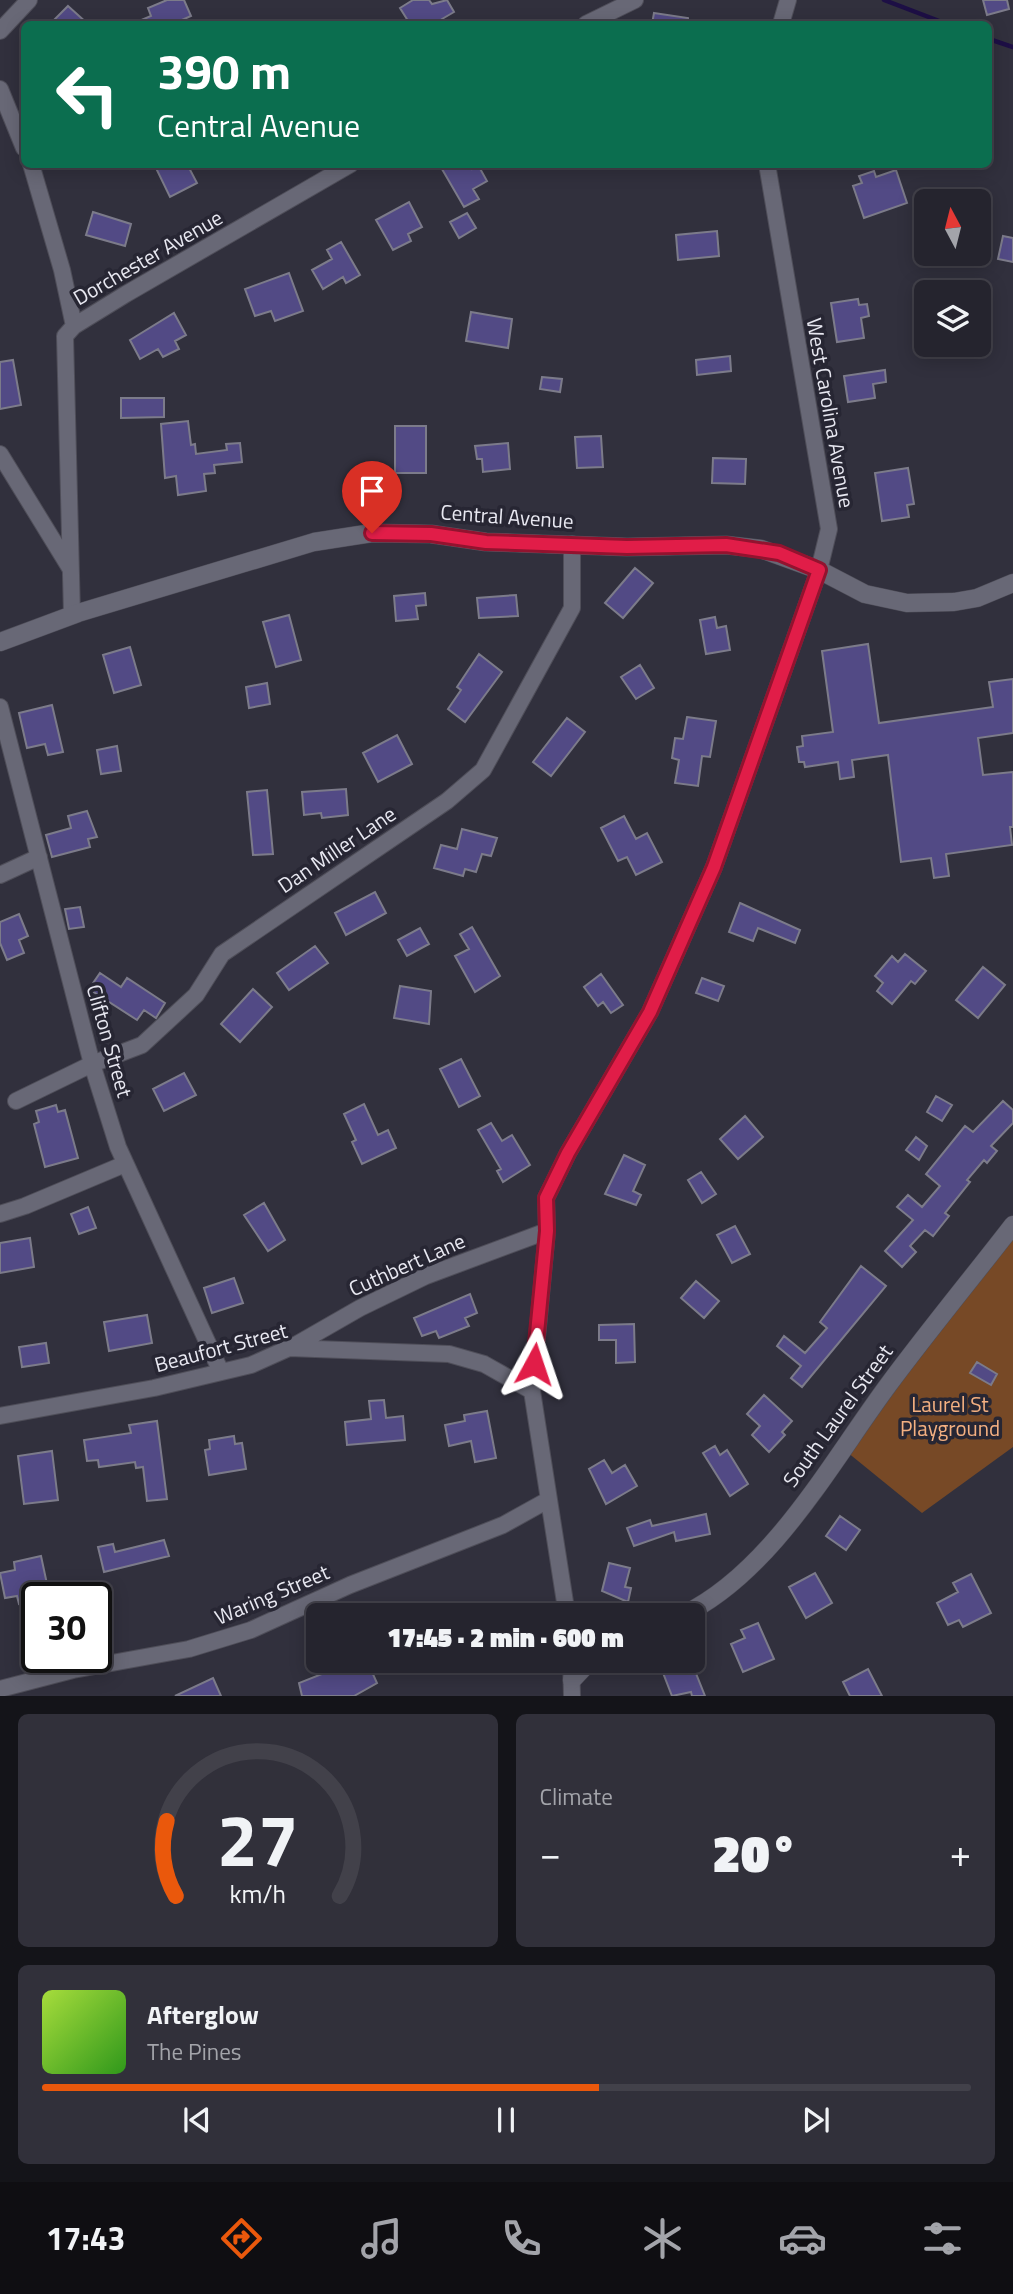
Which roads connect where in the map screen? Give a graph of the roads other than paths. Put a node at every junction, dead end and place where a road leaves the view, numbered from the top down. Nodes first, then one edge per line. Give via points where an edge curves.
1 (29, 0) edge
2 (635, 0) edge
3 (788, 0) edge
4 (592, 21) edge
5 (782, 21) edge
6 (0, 31) edge
7 (0, 89) edge
8 (21, 141) edge
9 (32, 168) edge
10 (344, 168) edge
11 (768, 168) edge
12 (74, 326) junction
13 (0, 454) edge
14 (572, 544) junction
15 (70, 569) junction
16 (819, 570) junction
17 (1013, 583) edge
18 (72, 615) junction
19 (0, 642) edge
20 (0, 707) edge
21 (39, 857) junction
22 (0, 875) edge
23 (92, 1064) junction
24 (16, 1101) dead end
25 (125, 1164) junction
26 (0, 1214) edge
27 (1013, 1225) edge
28 (547, 1231) junction
29 (289, 1348) junction
30 (221, 1372) junction
31 (532, 1391) junction
32 (0, 1416) edge
33 (548, 1500) junction
34 (566, 1603) edge
35 (703, 1603) edge
36 (582, 1673) edge
37 (572, 1688) edge
38 (0, 1689) edge

1 - 6 street
2 - 4 street
3 - 5 street
7 - 8 street
9 - 12 street
10 - 12 street, Dorchester Avenue
11 - 16 street, West Carolina Avenue via 828,529
12 - 15 street, Dorchester Avenue via 65,336
13 - 15 street
14 - 16 street, Central Avenue via 726,545 779,553
14 - 18 street, Central Avenue via 486,542 431,534 343,536
14 - 23 street, Dan Miller Lane via 572,608 483,771 447,801 222,954 196,995 142,1045
15 - 18 street, Dorchester Avenue
16 - 17 street, Central Avenue via 865,594 907,603 976,598
16 - 28 street, West Carolina Avenue via 723,845 650,1012 546,1198
18 - 19 street, Central Avenue
20 - 21 street, Clifton Street
21 - 22 street
21 - 23 street, Clifton Street
23 - 24 street, Dan Miller Lane
23 - 25 street, Clifton Street
25 - 26 street
25 - 30 street, Clifton Street
27 - 35 street, South Laurel Street via 773,1544 731,1586
28 - 29 street, Cuthbert Lane via 426,1276
28 - 31 street, West Carolina Avenue
29 - 30 street, Beaufort Street
29 - 31 street, Beaufort Street via 449,1354 484,1364
30 - 32 street, Beaufort Street
31 - 33 street, West Carolina Avenue
33 - 34 street, West Carolina Avenue
33 - 38 street, Waring Street via 503,1525 241,1633 189,1649
36 - 37 street

